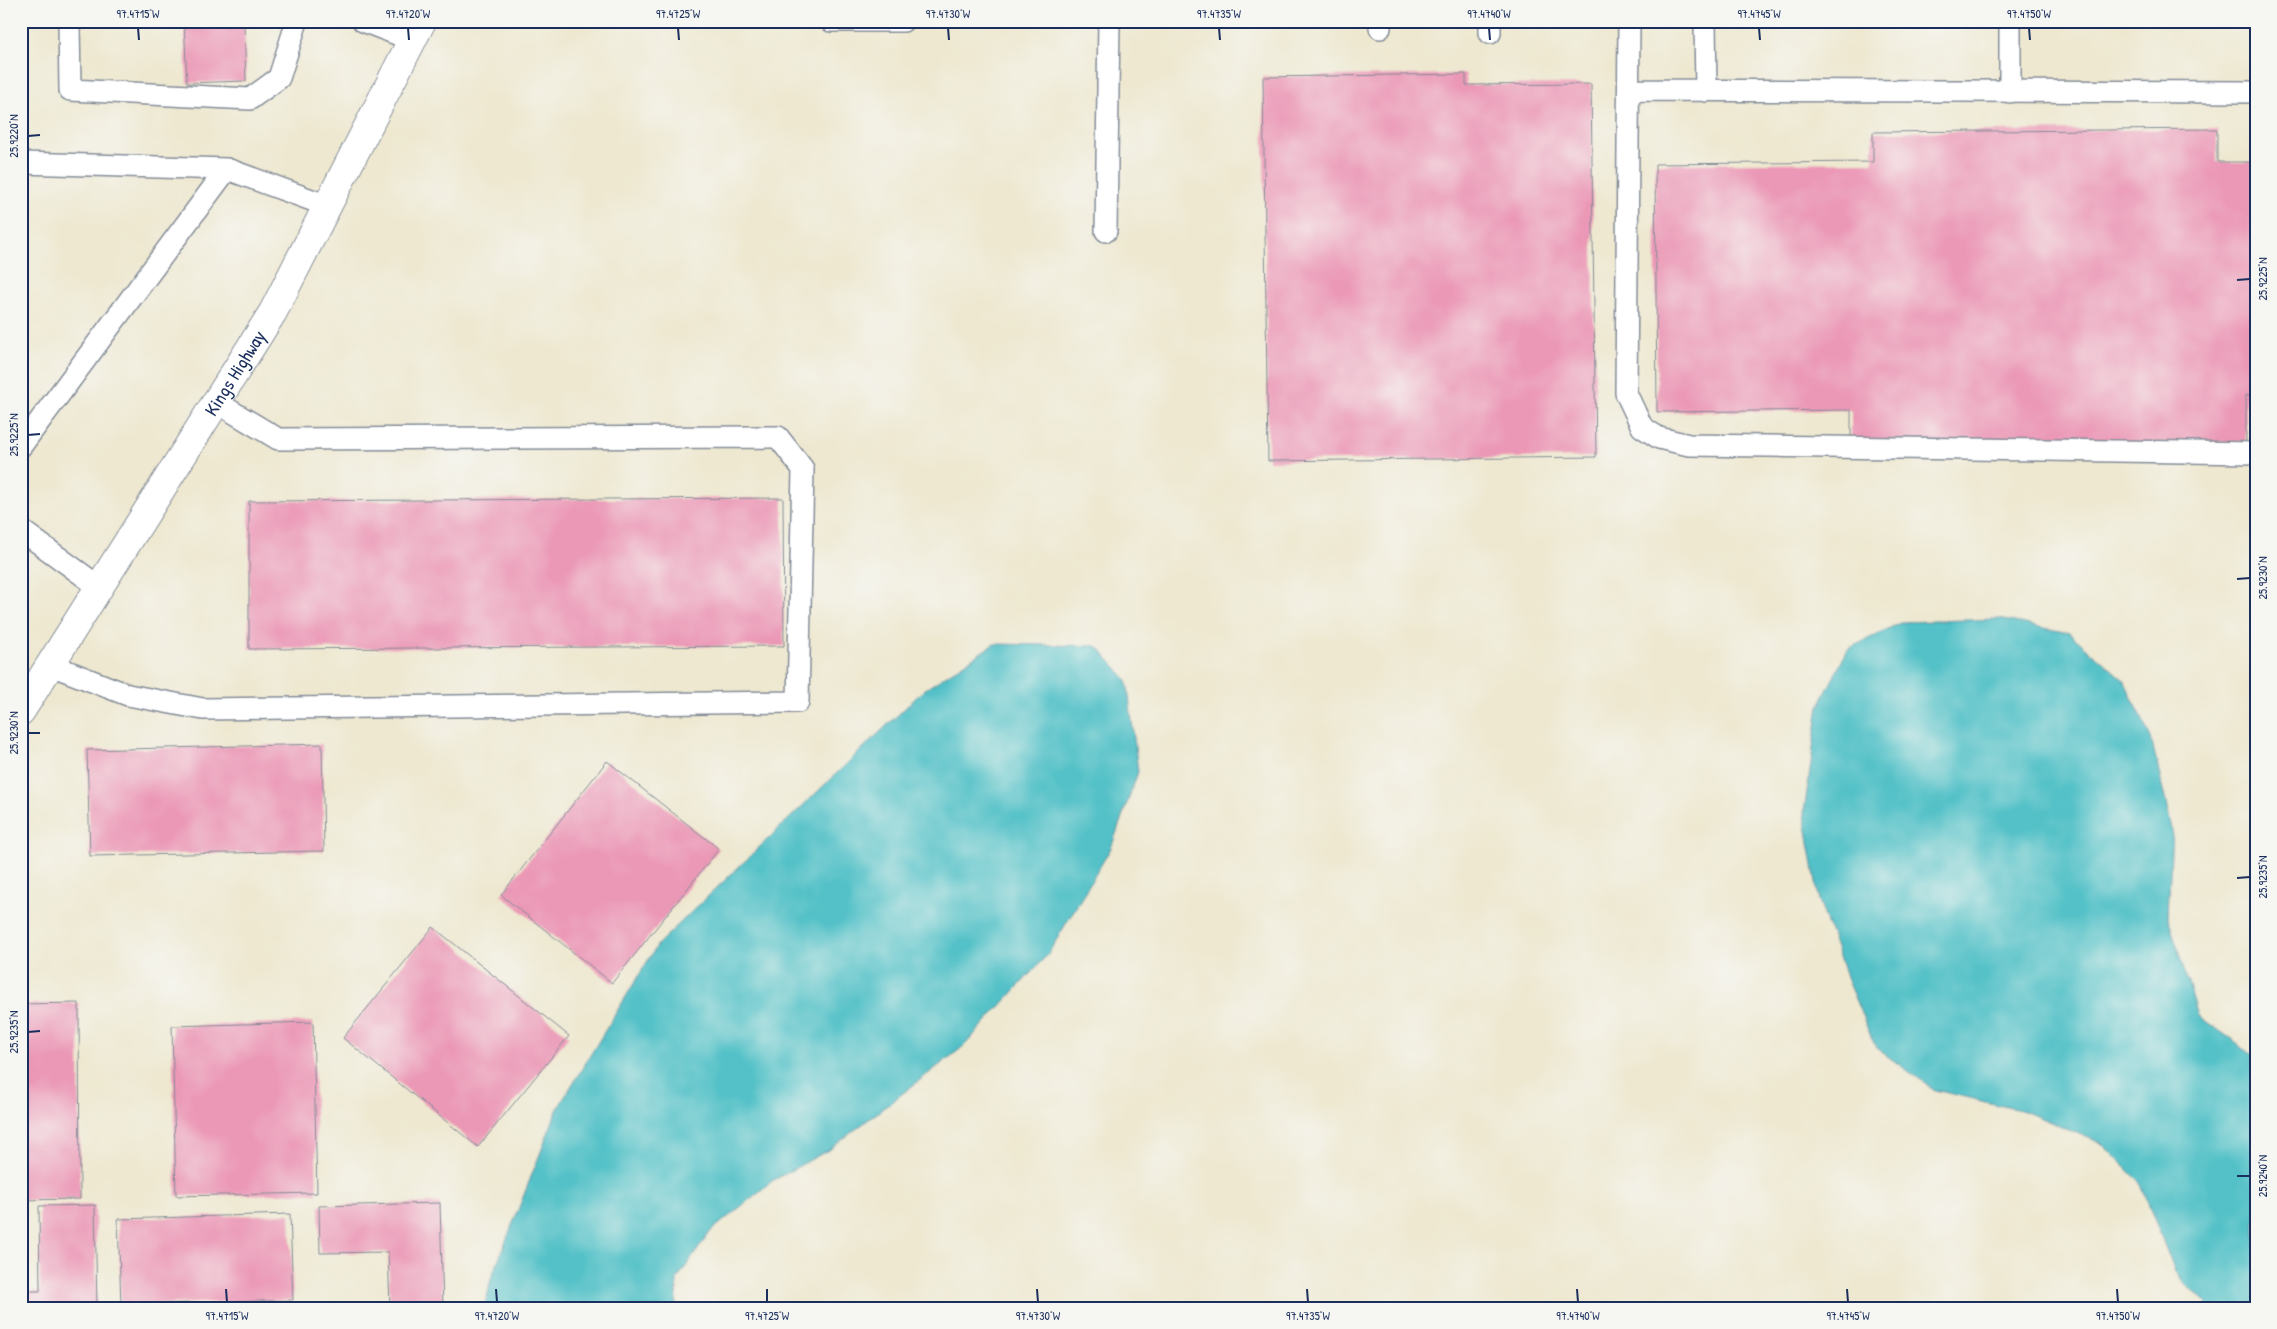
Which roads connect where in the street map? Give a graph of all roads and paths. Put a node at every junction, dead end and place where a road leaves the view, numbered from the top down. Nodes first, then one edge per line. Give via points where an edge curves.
1 (69, 21) edge
2 (297, 21) edge
3 (363, 21) edge
4 (832, 21) edge
5 (903, 21) edge
6 (1109, 21) edge
7 (1629, 21) edge
8 (1705, 21) edge
9 (2010, 21) edge
10 (417, 31) edge
11 (1629, 90) junction
12 (1706, 91) junction
13 (2010, 92) junction
14 (2256, 92) edge
15 (21, 162) edge
16 (227, 169) junction
17 (328, 206) junction
18 (1106, 231) dead end
19 (216, 402) junction
20 (21, 446) edge
21 (2256, 453) edge
22 (21, 530) edge
23 (99, 587) junction
24 (51, 665) junction
25 (21, 711) edge

1 - 2 lane via 70,90 250,99 279,78
3 - 10 lane
4 - 5 lane
6 - 18 lane
7 - 11 lane
8 - 12 lane
9 - 13 lane
10 - 17 street, Kings Highway
11 - 12 lane
11 - 21 lane via 1626,393 1642,427 1658,438 1689,445
12 - 13 lane
13 - 14 lane
15 - 16 lane
16 - 17 lane
16 - 20 lane
17 - 19 street, Kings Highway via 273,312
19 - 23 street, Kings Highway
19 - 24 lane via 278,439 778,437 803,469 798,702 203,709 128,695
22 - 23 lane
23 - 24 street, Kings Highway
24 - 25 street, Kings Highway

